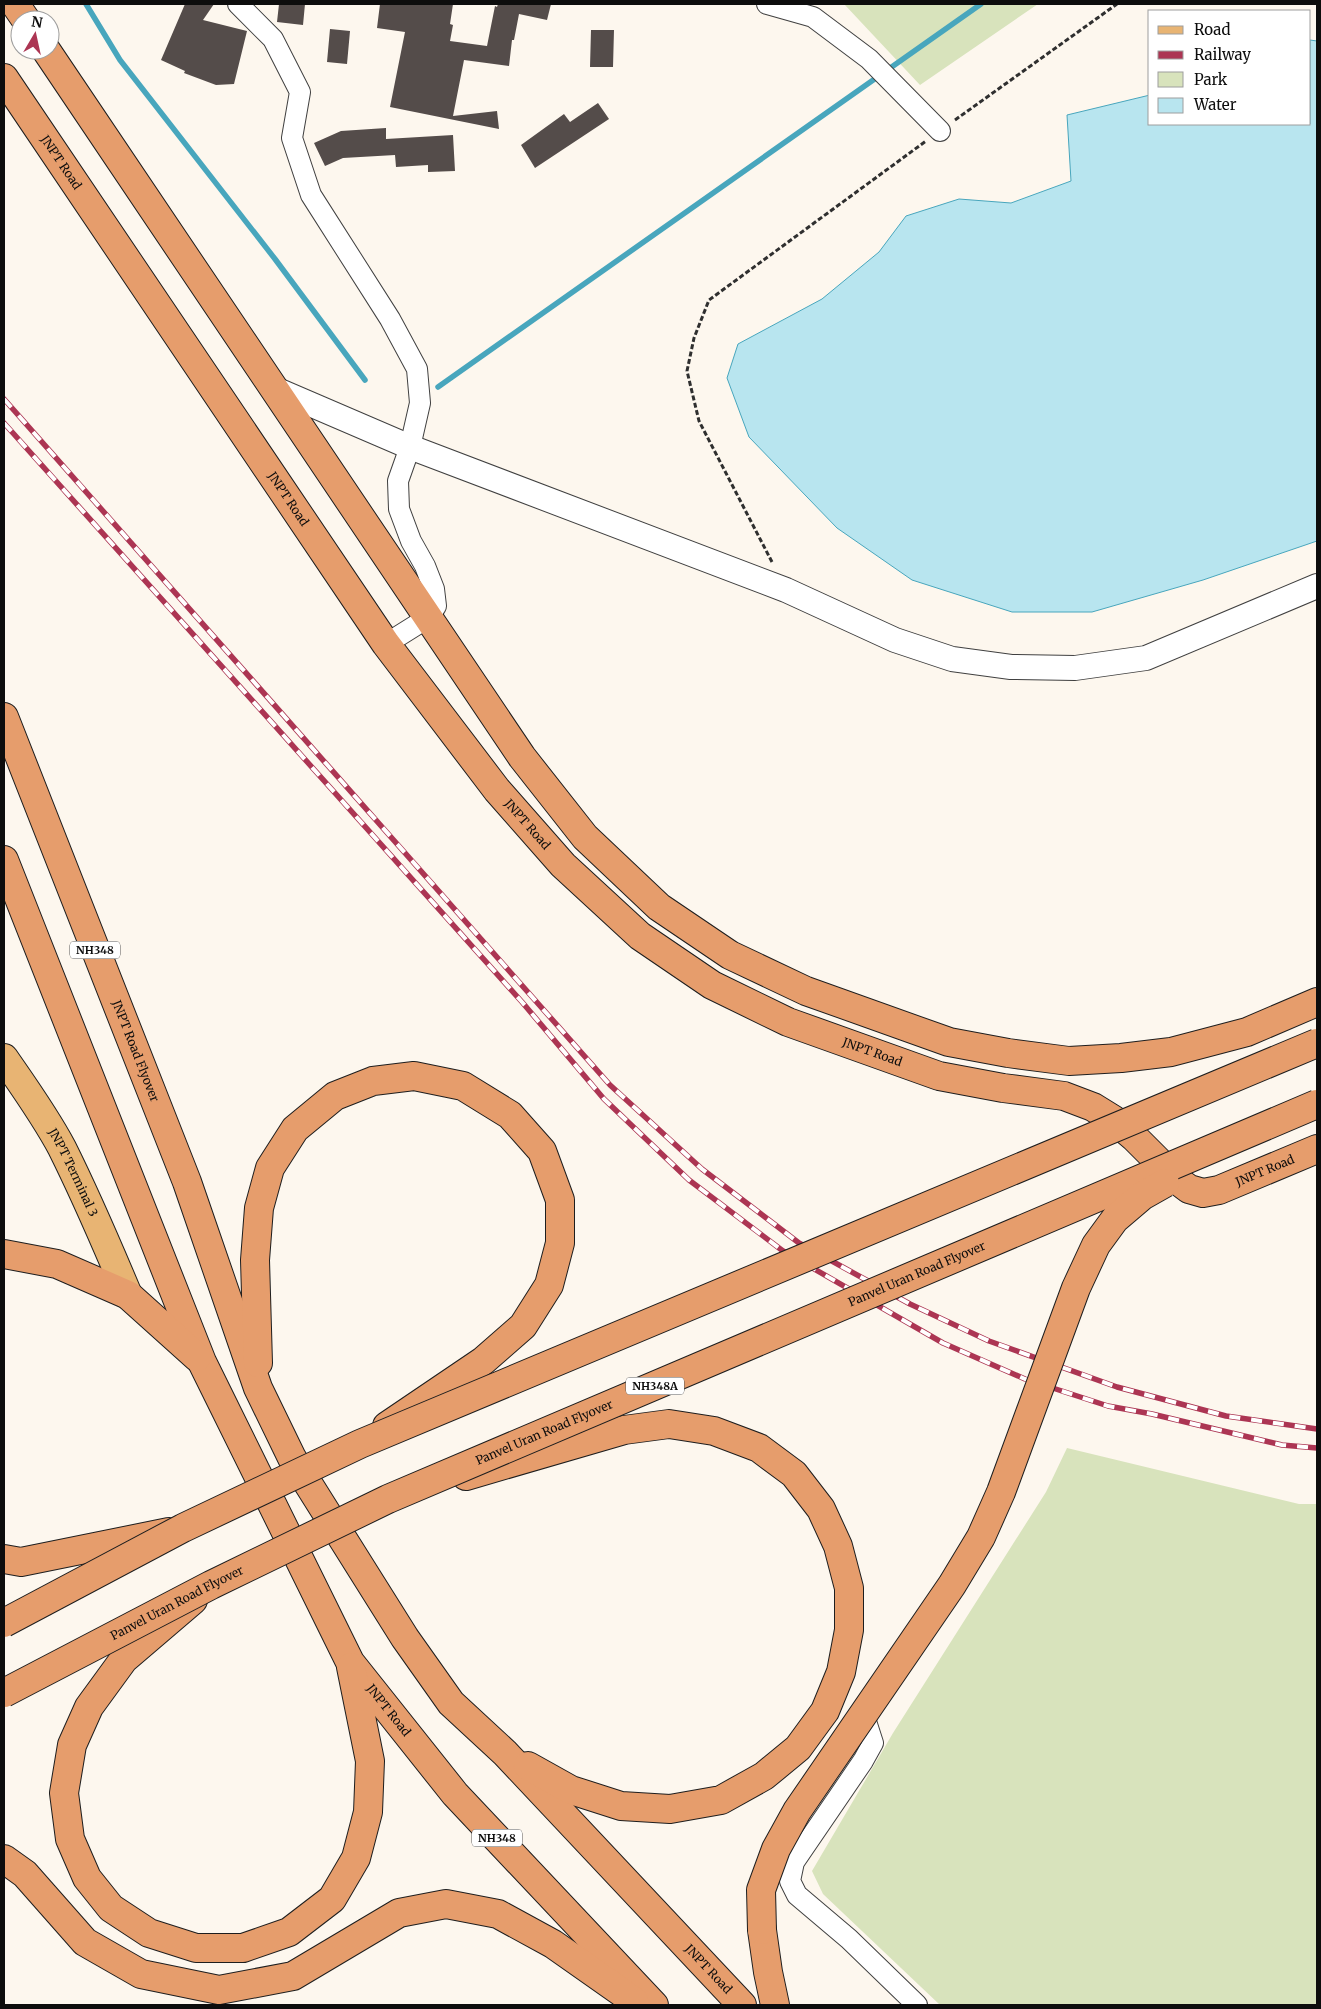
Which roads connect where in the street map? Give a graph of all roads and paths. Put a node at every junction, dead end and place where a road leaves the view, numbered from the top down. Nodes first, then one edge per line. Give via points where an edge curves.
1 (238, 4) edge
2 (767, 4) edge
3 (1117, 4) edge
4 (53, 60) edge
5 (4, 78) edge
6 (940, 131) junction
7 (275, 389) junction
8 (410, 447) junction
9 (1317, 586) edge
10 (786, 590) junction
11 (429, 617) junction
12 (386, 644) junction
13 (4, 717) edge
14 (4, 860) edge
15 (1317, 1002) edge
16 (1317, 1042) edge
17 (4, 1058) edge
18 (1069, 1061) junction
19 (14, 1081) edge
20 (1064, 1096) junction
21 (1317, 1104) edge
22 (1253, 1131) junction
23 (1317, 1149) edge
24 (4, 1254) edge
25 (128, 1295) junction
26 (202, 1362) junction
27 (258, 1388) junction
28 (360, 1444) junction
29 (388, 1499) junction
30 (183, 1528) junction
31 (4, 1559) edge
32 (211, 1585) junction
33 (38, 1604) junction
34 (4, 1614) edge
35 (4, 1623) edge
36 (66, 1660) junction
37 (350, 1662) junction
38 (4, 1693) edge
39 (4, 1707) edge
40 (864, 1715) junction
41 (505, 1753) junction
42 (4, 1859) edge
43 (639, 2005) edge
44 (654, 2005) edge
45 (742, 2005) edge
46 (776, 2005) edge
47 (917, 2005) edge

1 - 8 street via 273,39 300,92 292,138 311,195 390,318 417,370 420,403
2 - 6 street via 813,17 883,73
3 - 6 path
4 - 7 highway
5 - 12 highway, JNPT Road
6 - 10 path via 709,300 694,338 687,371 700,421
7 - 8 street
7 - 11 highway
8 - 10 street
8 - 11 street via 398,481 399,509 434,589 436,606
9 - 10 street via 1146,658 1076,668 1011,667 952,659 895,640
11 - 12 street
11 - 18 highway via 522,757 584,836 659,907 730,955 806,991 949,1042
12 - 20 highway, JNPT Road via 504,798 563,865 648,942 712,985 788,1022 939,1076
13 - 27 highway, JNPT Road Flyover / NH348 via 187,1182
14 - 26 highway, NH348
15 - 18 highway via 1247,1032 1171,1052
16 - 28 highway, bridge
17 - 19 main road, JNPT Terminal 3
18 - 20 highway
19 - 25 main road, JNPT Terminal 3 via 61,1147
20 - 23 highway, JNPT Road via 1093,1107 1114,1120 1177,1180 1189,1189 1203,1193 1219,1190
21 - 22 highway, Panvel Uran Road Flyover / NH348A, bridge
22 - 29 highway, Panvel Uran Road Flyover / NH348A, bridge
22 - 40 highway, bridge via 1142,1196 1115,1219 1096,1245 1076,1288 981,1538
24 - 25 highway via 57,1264
25 - 26 highway
26 - 37 highway, JNPT Road / NH348
27 - 28 highway, bridge via 255,1260 259,1208 270,1168 295,1129 335,1096 373,1081 414,1076 463,1086 510,1114 542,1151 560,1200 560,1243 548,1286 522,1326 482,1361
27 - 41 highway, JNPT Road / NH348 via 292,1458 405,1638 451,1703
28 - 30 highway, bridge
29 - 32 highway, Panvel Uran Road Flyover / NH348A, bridge
29 - 41 highway, bridge via 624,1430 669,1424 714,1431 759,1448 794,1474 821,1509 838,1546 850,1588 849,1630 841,1672 825,1711 798,1748 764,1776 721,1800 670,1809 621,1806 571,1790
30 - 31 highway, bridge via 21,1562
30 - 33 highway, bridge
32 - 36 highway, Panvel Uran Road Flyover / NH348A, bridge
32 - 37 highway, bridge via 124,1659 89,1707 72,1745 64,1793 70,1839 88,1878 111,1908 149,1934 196,1948 243,1948 290,1932 332,1900 356,1858 368,1812 370,1760
33 - 34 main road, bridge
33 - 35 highway, bridge
36 - 38 highway, Panvel Uran Road Flyover / NH348A, bridge
36 - 39 main road, bridge
37 - 44 highway, JNPT Road / NH348 via 455,1794
40 - 46 highway, bridge via 797,1811 776,1849 761,1890 762,1930
40 - 47 street via 873,1743 794,1862 790,1881 797,1895 849,1939
41 - 45 highway, JNPT Road / NH348
42 - 43 highway via 25,1874 85,1942 140,1974 219,1990 293,1976 399,1913 446,1904 498,1914 553,1944

